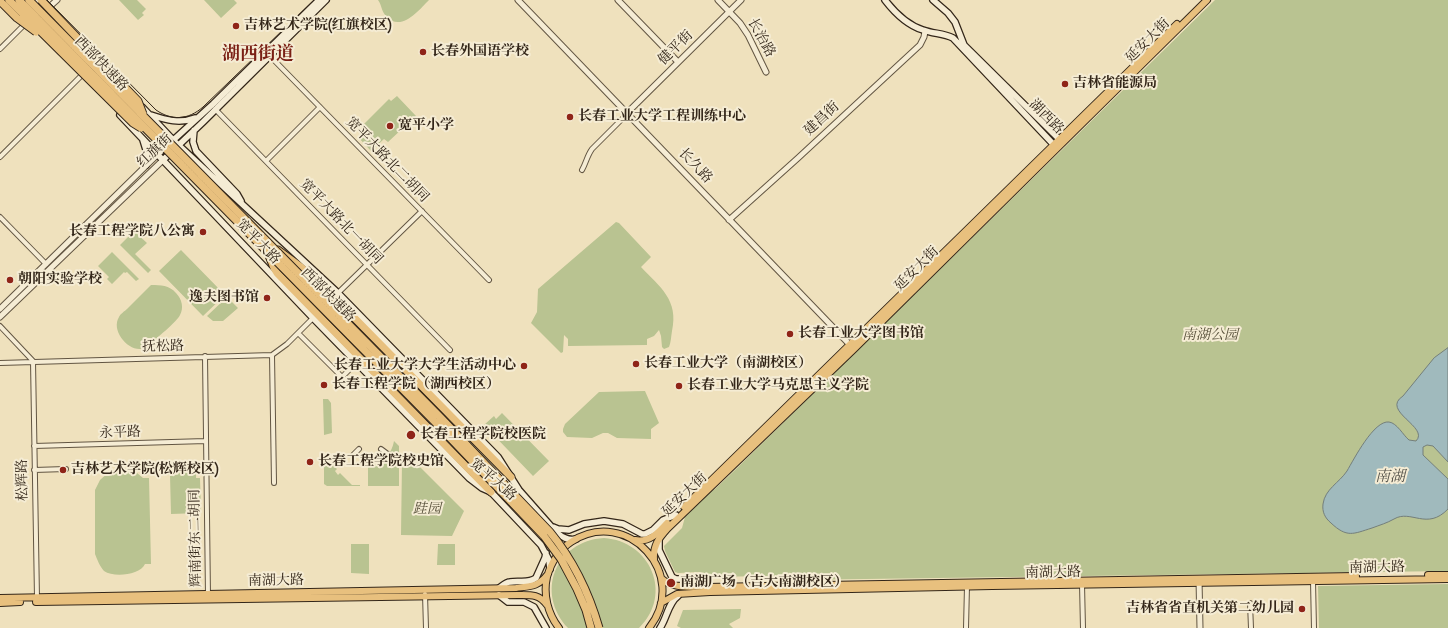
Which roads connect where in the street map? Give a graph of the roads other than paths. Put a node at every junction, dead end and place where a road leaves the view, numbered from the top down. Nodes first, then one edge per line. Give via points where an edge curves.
1 (10, 0) edge
2 (19, 0) edge
3 (29, 0) edge
4 (34, 0) edge
5 (41, 0) edge
6 (57, 0) edge
7 (319, 0) edge
8 (326, 0) edge
9 (518, 0) edge
10 (618, 0) edge
11 (718, 0) edge
12 (741, 0) edge
13 (885, 0) edge
14 (933, 0) edge
15 (1201, 0) edge
16 (1207, 0) edge
17 (0, 1) edge
18 (45, 11) junction
19 (730, 12) junction
20 (30, 19) junction
21 (925, 31) junction
22 (51, 42) junction
23 (0, 48) edge
24 (270, 56) junction
25 (678, 62) junction
26 (766, 72) dead end
27 (81, 76) junction
28 (320, 107) junction
29 (215, 109) junction
30 (627, 114) junction
31 (147, 116) junction
32 (199, 116) junction
33 (194, 130) junction
34 (140, 135) junction
35 (153, 136) junction
36 (173, 140) junction
37 (1058, 143) junction
38 (179, 145) junction
39 (158, 154) junction
40 (0, 157) edge
41 (163, 160) junction
42 (266, 161) junction
43 (146, 165) junction
44 (582, 170) dead end
45 (244, 206) junction
46 (422, 211) junction
47 (0, 216) edge
48 (729, 220) junction
49 (271, 251) junction
50 (46, 264) junction
51 (367, 264) junction
52 (489, 280) dead end
53 (338, 293) junction
54 (0, 309) edge
55 (0, 317) edge
56 (313, 318) junction
57 (0, 326) edge
58 (298, 333) junction
59 (852, 347) junction
60 (450, 350) dead end
61 (272, 355) junction
62 (205, 356) junction
63 (33, 361) junction
64 (0, 363) edge
65 (354, 365) dead end
66 (206, 441) junction
67 (34, 446) junction
68 (381, 449) dead end
69 (359, 450) dead end
70 (389, 455) dead end
71 (353, 456) dead end
72 (66, 469) dead end
73 (34, 470) junction
74 (511, 477) junction
75 (274, 483) dead end
76 (491, 492) junction
77 (676, 515) junction
78 (549, 524) junction
79 (660, 536) junction
80 (579, 538) junction
81 (634, 540) junction
82 (545, 551) junction
83 (654, 559) junction
84 (549, 571) junction
85 (1448, 575) edge
86 (662, 579) junction
87 (1448, 579) edge
88 (1199, 581) junction
89 (1313, 581) junction
90 (1082, 584) junction
91 (706, 586) junction
92 (967, 586) junction
93 (499, 588) junction
94 (426, 593) junction
95 (682, 593) junction
96 (499, 595) junction
97 (208, 596) junction
98 (0, 598) edge
99 (37, 598) junction
100 (0, 602) edge
101 (661, 603) junction
102 (1250, 603) dead end
103 (547, 605) junction
104 (426, 628) edge
105 (546, 628) edge
106 (559, 628) edge
107 (591, 628) edge
108 (599, 628) edge
109 (649, 628) edge
110 (660, 628) edge
111 (966, 628) edge
112 (1083, 628) edge
113 (1200, 628) edge
114 (1251, 628) edge
115 (1314, 628) edge

1 - 20 main road, 宽平大路
1 - 22 highway, bridge
2 - 35 highway, 西部快速路, bridge
3 - 31 highway, 西部快速路, bridge
4 - 18 main road, 宽平大路
5 - 31 highway, bridge via 138,101
6 - 18 street
7 - 32 main road, 红旗街
8 - 24 main road, 红旗街
9 - 30 street, 长久路
10 - 25 street
11 - 19 street, 长治路
12 - 19 street, 健平街
13 - 21 main road, 湖西路 via 905,21
14 - 37 main road, 湖西路 via 955,22 964,45
15 - 37 main road, 延安大街
16 - 37 main road, 延安大街
17 - 22 highway, bridge via 23,23
18 - 20 street
18 - 31 main road, 宽平大路
19 - 25 street, 健平街
19 - 26 street, 长治路 via 748,34
20 - 23 street
20 - 27 main road, 宽平大路
21 - 37 main road, 湖西路 via 953,38
21 - 48 street, 建昌街 via 920,45
22 - 35 highway, bridge via 133,123
24 - 28 street, 宽平大路北二胡同
24 - 29 main road, 红旗街
25 - 30 street, 健平街
27 - 34 main road, 宽平大路
27 - 40 street
28 - 42 street
28 - 46 street, 宽平大路北二胡同
29 - 33 main road, 红旗街
29 - 42 street, 宽平大路北一胡同
30 - 44 street via 592,149
30 - 48 street, 长久路
31 - 32 main road via 184,121
31 - 36 main road, 宽平大路
31 - 49 highway, 西部快速路, bridge
32 - 36 main road, 红旗街
33 - 38 main road, 红旗街
33 - 45 main road via 193,142 196,150 237,194
34 - 39 main road, 宽平大路
34 - 43 main road via 147,151
35 - 49 highway, 西部快速路, bridge
36 - 38 main road, 宽平大路
36 - 39 main road, 红旗街
37 - 59 main road, 延安大街
38 - 41 main road, 红旗街
38 - 45 main road, 宽平大路
39 - 41 main road, 宽平大路
39 - 43 street, 红旗街
41 - 55 street, 红旗街
41 - 56 main road, 宽平大路
42 - 51 street, 宽平大路北一胡同
43 - 50 street, 红旗街
45 - 53 main road, 宽平大路
46 - 51 street
46 - 52 street, 宽平大路北二胡同
47 - 50 street
48 - 59 street, 长久路
49 - 74 highway, bridge via 302,267 328,291
49 - 76 highway via 277,273
49 - 107 highway, 西部快速路, bridge via 544,536 561,559 577,589
49 - 108 highway, 西部快速路, bridge via 436,413 559,542 576,569
50 - 54 street, 红旗街
51 - 53 street
51 - 60 street, 宽平大路北一胡同
53 - 74 main road, 宽平大路 via 498,457
56 - 58 street
56 - 76 main road, 宽平大路 via 469,478
57 - 63 street
58 - 61 street
58 - 65 street via 342,377
59 - 77 main road, 延安大街
59 - 79 main road, 延安大街
61 - 62 street, 抚松路
61 - 75 street
62 - 63 street, 抚松路
62 - 66 street, 辉南街东二胡同
63 - 64 street, 抚松路
63 - 67 street, 松辉路
66 - 67 street, 永平路
66 - 97 street, 辉南街东二胡同 via 204,448
67 - 73 street, 松辉路
68 - 70 street
69 - 71 street
72 - 73 street
73 - 99 street, 松辉路
74 - 78 main road, 宽平大路
76 - 82 main road, 宽平大路
77 - 78 main road via 663,520 645,534 624,524 608,522 593,522 564,531
77 - 81 main road, 延安大街 via 650,539
78 - 80 main road, 宽平大路 via 561,537
79 - 83 main road, 延安大街 via 655,544
79 - 91 main road via 659,550 672,577 698,579
80 - 81 main road via 608,532
80 - 84 main road via 559,553
81 - 83 main road
82 - 84 main road, 宽平大路 via 549,560
82 - 93 main road via 545,558 534,580 508,582
83 - 86 main road
84 - 93 main road, 南湖大路 via 536,585
84 - 103 main road via 546,586
85 - 88 main road, 南湖大路
86 - 91 main road, 南湖大路 via 677,586
86 - 101 main road
87 - 89 main road, 南湖大路
88 - 89 main road, 南湖大路
88 - 90 main road, 南湖大路
88 - 91 main road, 南湖大路
88 - 113 street
89 - 115 street
90 - 92 main road, 南湖大路
90 - 112 street
92 - 95 main road, 南湖大路
92 - 111 street
93 - 94 main road, 南湖大路
94 - 96 main road, 南湖大路
94 - 97 main road, 南湖大路
94 - 104 street
95 - 101 main road, 南湖大路
95 - 110 main road via 673,600
96 - 103 main road, 南湖大路 via 538,596
96 - 105 main road via 508,602 524,602 534,607
97 - 99 main road, 南湖大路
97 - 100 main road, 南湖大路
98 - 99 main road, 南湖大路
101 - 109 main road
102 - 114 street
103 - 106 main road

